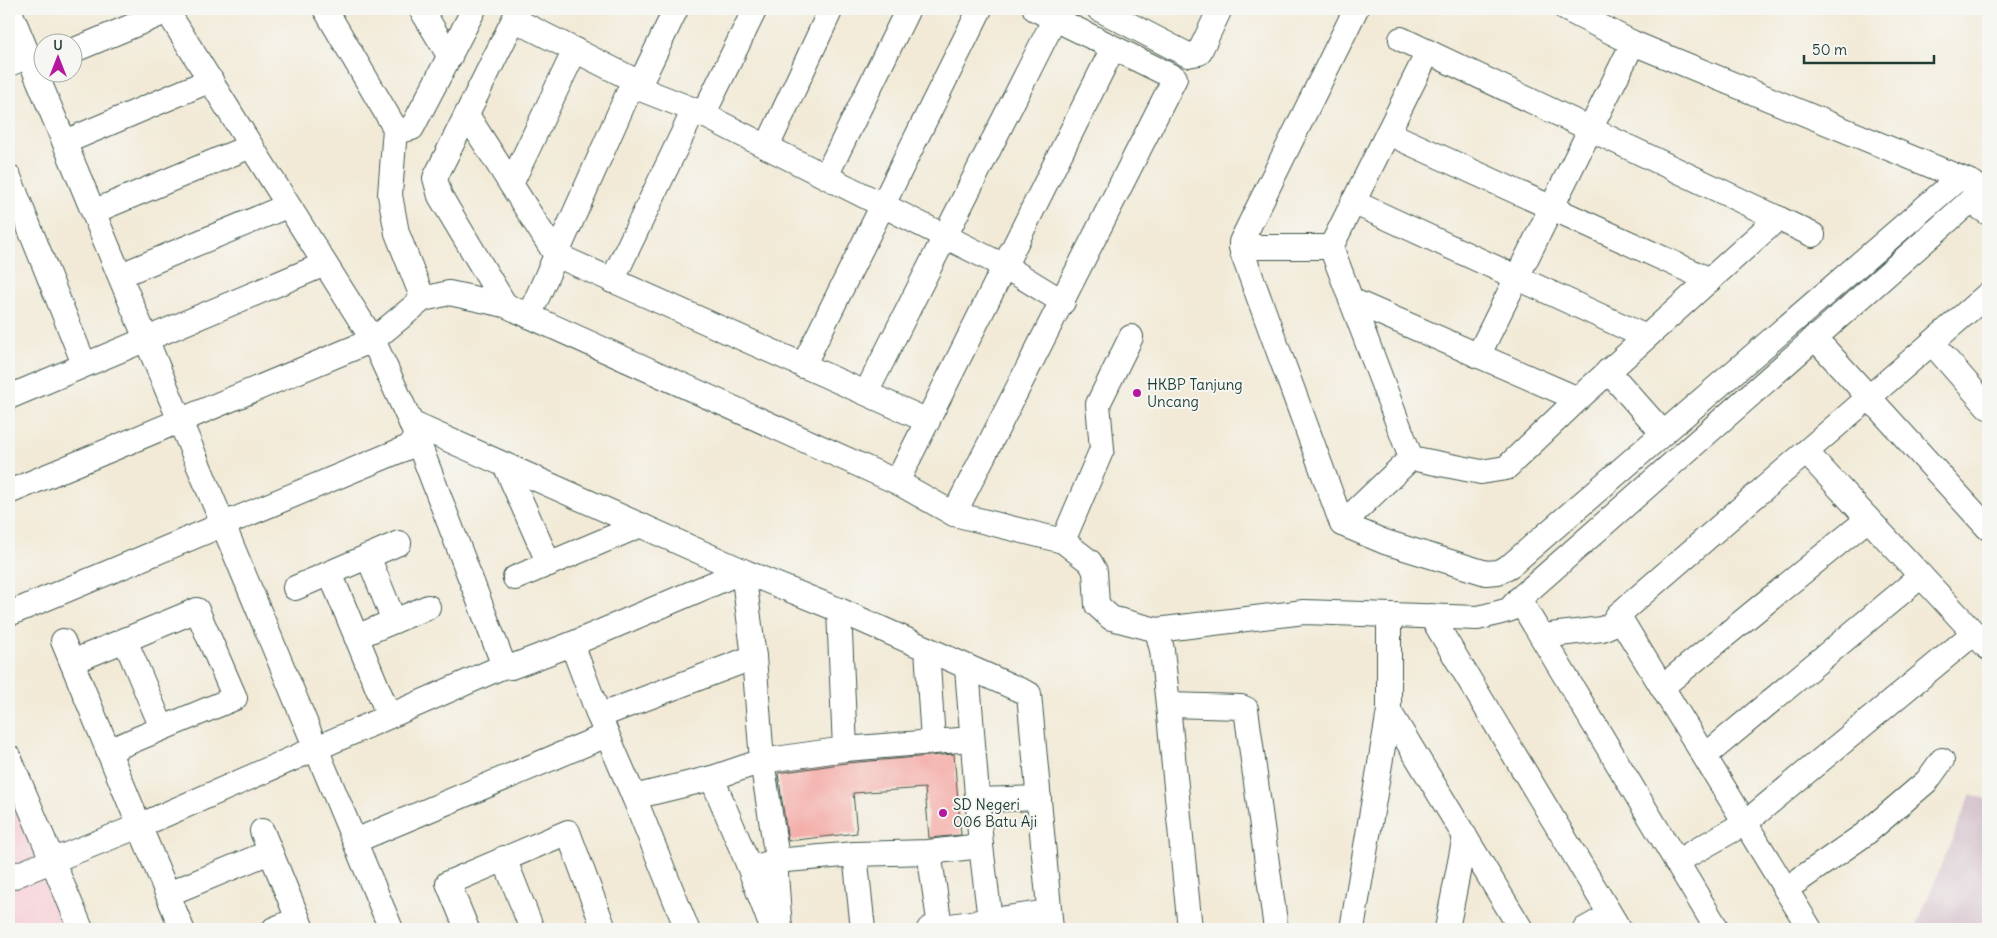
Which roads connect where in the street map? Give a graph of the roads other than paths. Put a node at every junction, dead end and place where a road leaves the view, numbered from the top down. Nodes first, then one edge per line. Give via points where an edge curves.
1 (9, 9) edge
2 (325, 9) edge
3 (421, 9) edge
4 (474, 9) edge
5 (676, 9) edge
6 (755, 9) edge
7 (831, 9) edge
8 (908, 9) edge
9 (980, 9) edge
10 (1099, 9) edge
11 (1220, 9) edge
12 (1356, 9) edge
13 (1566, 9) edge
14 (167, 10) edge
15 (517, 14) edge
16 (1045, 14) edge
17 (1129, 15) edge
18 (1401, 39) dead end
19 (1633, 43) junction
20 (82, 48) edge
21 (1113, 48) junction
22 (576, 50) junction
23 (1428, 52) junction
24 (450, 57) junction
25 (29, 63) edge
26 (210, 80) junction
27 (636, 84) junction
28 (699, 112) junction
29 (467, 115) junction
30 (395, 128) junction
31 (1590, 128) junction
32 (1388, 133) junction
33 (66, 142) junction
34 (251, 146) junction
35 (767, 146) junction
36 (826, 176) junction
37 (9, 177) edge
38 (1959, 178) junction
39 (511, 184) junction
40 (1983, 197) edge
41 (1353, 202) junction
42 (287, 206) junction
43 (884, 206) junction
44 (1552, 206) junction
45 (95, 211) junction
46 (1778, 218) junction
47 (1813, 235) dead end
48 (946, 237) junction
49 (1242, 247) junction
50 (1331, 247) junction
51 (556, 255) junction
52 (325, 264) junction
53 (1006, 267) junction
54 (121, 275) junction
55 (1516, 279) junction
56 (1710, 280) junction
57 (612, 281) junction
58 (1988, 294) edge
59 (423, 299) junction
60 (1351, 300) junction
61 (1063, 302) junction
62 (505, 305) junction
63 (529, 316) junction
64 (1131, 337) dead end
65 (1646, 337) junction
66 (1814, 337) junction
67 (146, 338) junction
68 (373, 340) junction
69 (1932, 343) junction
70 (1478, 356) junction
71 (84, 364) junction
72 (803, 366) junction
73 (1608, 371) junction
74 (11, 389) edge
75 (866, 393) junction
76 (1869, 398) junction
77 (1578, 399) junction
78 (1988, 407) edge
79 (181, 420) junction
80 (928, 421) junction
81 (415, 433) junction
82 (1663, 433) junction
83 (1806, 452) junction
84 (1411, 458) junction
85 (505, 465) junction
86 (897, 482) junction
87 (9, 492) edge
88 (954, 514) junction
89 (1868, 519) junction
90 (224, 524) junction
91 (1342, 524) junction
92 (641, 526) junction
93 (1988, 528) edge
94 (1063, 541) junction
95 (399, 543) dead end
96 (368, 556) junction
97 (549, 564) junction
98 (743, 571) junction
99 (330, 573) junction
100 (1921, 576) junction
101 (515, 578) dead end
102 (295, 588) dead end
103 (1520, 599) junction
104 (428, 607) dead end
105 (839, 610) junction
106 (9, 614) edge
107 (1389, 615) junction
108 (1618, 615) junction
109 (1431, 616) junction
110 (394, 621) junction
111 (1157, 630) junction
112 (1542, 636) junction
113 (356, 637) junction
114 (125, 640) junction
115 (572, 644) junction
116 (1984, 644) edge
117 (926, 649) junction
118 (754, 657) junction
119 (504, 666) junction
120 (967, 668) junction
121 (1662, 687) junction
122 (1168, 705) junction
123 (1389, 711) junction
124 (389, 716) junction
125 (603, 726) junction
126 (162, 728) junction
127 (972, 739) junction
128 (933, 741) junction
129 (315, 748) junction
130 (845, 749) junction
131 (108, 751) junction
132 (1705, 756) junction
133 (9, 757) edge
134 (1942, 760) dead end
135 (762, 761) junction
136 (712, 778) junction
137 (634, 797) junction
138 (1039, 798) junction
139 (977, 800) junction
140 (1745, 823) junction
141 (139, 826) junction
142 (1465, 836) junction
143 (355, 841) junction
144 (981, 846) junction
145 (929, 852) junction
146 (855, 854) junction
147 (504, 858) junction
148 (52, 860) junction
149 (774, 861) junction
150 (1676, 862) junction
151 (748, 864) junction
152 (9, 878) edge
153 (1786, 889) junction
154 (168, 894) junction
155 (990, 920) junction
156 (1050, 921) edge
157 (1615, 922) edge
158 (300, 924) edge
159 (934, 928) edge
160 (81, 929) edge
161 (182, 929) edge
162 (274, 929) edge
163 (391, 929) edge
164 (467, 929) edge
165 (532, 929) edge
166 (604, 929) edge
167 (687, 929) edge
168 (773, 929) edge
169 (780, 929) edge
170 (863, 929) edge
171 (1190, 929) edge
172 (1276, 929) edge
173 (1352, 929) edge
174 (1448, 929) edge
175 (1522, 929) edge
176 (1585, 929) edge
177 (1717, 929) edge
178 (1810, 929) edge

1 - 25 street
2 - 30 street
3 - 24 street
4 - 24 street
5 - 27 street
6 - 28 street
7 - 35 street
8 - 36 street
9 - 43 street
10 - 17 street
11 - 17 street via 1199,53 1194,55 1188,55
12 - 49 street
13 - 19 street
14 - 20 street
14 - 26 street
15 - 22 street
15 - 29 street
16 - 21 street
16 - 48 street
18 - 23 street
19 - 31 street
19 - 38 street
21 - 53 street
21 - 61 street via 1175,78
22 - 27 street
22 - 39 street
23 - 31 street
23 - 32 street
24 - 30 street via 412,128
25 - 33 street
26 - 33 street
26 - 34 street
27 - 28 street
27 - 51 street
28 - 35 street
28 - 57 street
29 - 39 street
29 - 62 street via 435,178 440,196
30 - 59 street via 390,195 397,233
31 - 44 street
31 - 46 street
32 - 41 street
32 - 44 street
33 - 45 street
34 - 42 street
34 - 45 street
35 - 36 street
36 - 43 street
37 - 71 street
38 - 40 street
38 - 82 street
39 - 51 street
40 - 66 street
41 - 50 street
41 - 55 street
42 - 52 street
42 - 54 street
43 - 48 street
43 - 72 street
44 - 55 street
44 - 56 street
45 - 54 street
46 - 47 street
46 - 56 street
48 - 53 street
48 - 75 street
49 - 50 street
49 - 91 street
50 - 60 street
51 - 57 street
51 - 63 street
52 - 67 street
52 - 68 street
53 - 61 street
53 - 80 street
54 - 67 street
55 - 65 street
55 - 70 street
56 - 65 street
57 - 72 street
58 - 69 street
59 - 62 street via 450,293
59 - 68 street
60 - 70 street
60 - 84 street
61 - 88 street
62 - 63 street
63 - 86 street
64 - 94 street via 1098,404 1102,449
65 - 73 street
66 - 76 street
66 - 103 street
67 - 71 street
67 - 79 street
68 - 79 street
68 - 81 street
69 - 76 street
69 - 78 street
70 - 77 street
71 - 74 street
72 - 75 street
73 - 77 street
73 - 82 street
75 - 80 street
76 - 83 street
76 - 93 street
77 - 84 street via 1506,468 1481,472
79 - 87 street
79 - 90 street
80 - 86 street
81 - 85 street
81 - 90 street
81 - 119 street
82 - 91 street via 1511,565 1498,572 1486,573 1385,542
83 - 89 street
83 - 108 street
84 - 91 street
85 - 92 street
85 - 97 street
86 - 88 street
88 - 94 street
89 - 100 street
89 - 121 street
90 - 106 street
90 - 129 street
92 - 97 street
92 - 98 street
94 - 111 street via 1090,562 1095,570 1097,605 1111,618
95 - 96 street
96 - 99 street
96 - 110 street
97 - 101 street
98 - 105 street
98 - 115 street
98 - 118 street
99 - 102 street
99 - 113 street
100 - 116 street
100 - 132 street
103 - 109 street via 1509,610 1478,618
103 - 112 street
104 - 110 street
105 - 117 street
105 - 130 street
107 - 109 street
107 - 111 street via 1304,612
107 - 123 street
108 - 112 street via 1611,625 1602,629
108 - 121 street
109 - 157 street
110 - 113 street
111 - 122 street
112 - 150 street
113 - 124 street
114 - 126 street
114 - 126 street via 197,610 235,698
114 - 131 street via 67,652
115 - 119 street via 511,667
115 - 125 street
116 - 140 street
117 - 120 street
117 - 128 street
118 - 125 street
118 - 135 street
119 - 124 street
120 - 127 street
120 - 138 street via 1028,694
121 - 132 street
122 - 171 street
122 - 172 street via 1246,709
123 - 142 street
123 - 173 street
124 - 129 street
125 - 137 street
125 - 143 street
126 - 131 street
127 - 128 street
127 - 139 street
128 - 130 street
129 - 141 street
129 - 143 street
130 - 135 street
131 - 141 street
132 - 140 street
133 - 148 street
134 - 153 street via 1927,781 1865,834
135 - 136 street
135 - 149 street via 776,852
136 - 137 street
136 - 151 street
137 - 167 street
138 - 139 street
138 - 156 street
139 - 144 street
140 - 150 street
140 - 153 street
141 - 148 street
141 - 154 street
142 - 174 street
142 - 175 street
143 - 163 street
144 - 145 street
144 - 155 street
145 - 146 street
145 - 159 street
146 - 149 street
146 - 170 street
147 - 164 street via 448,882
147 - 165 street
147 - 166 street via 568,832
148 - 152 street
148 - 160 street
149 - 151 street via 757,867
149 - 169 street
150 - 177 street
151 - 168 street
153 - 178 street
154 - 158 street via 266,842
154 - 161 street
155 - 156 street
155 - 159 street
157 - 176 street
158 - 162 street

